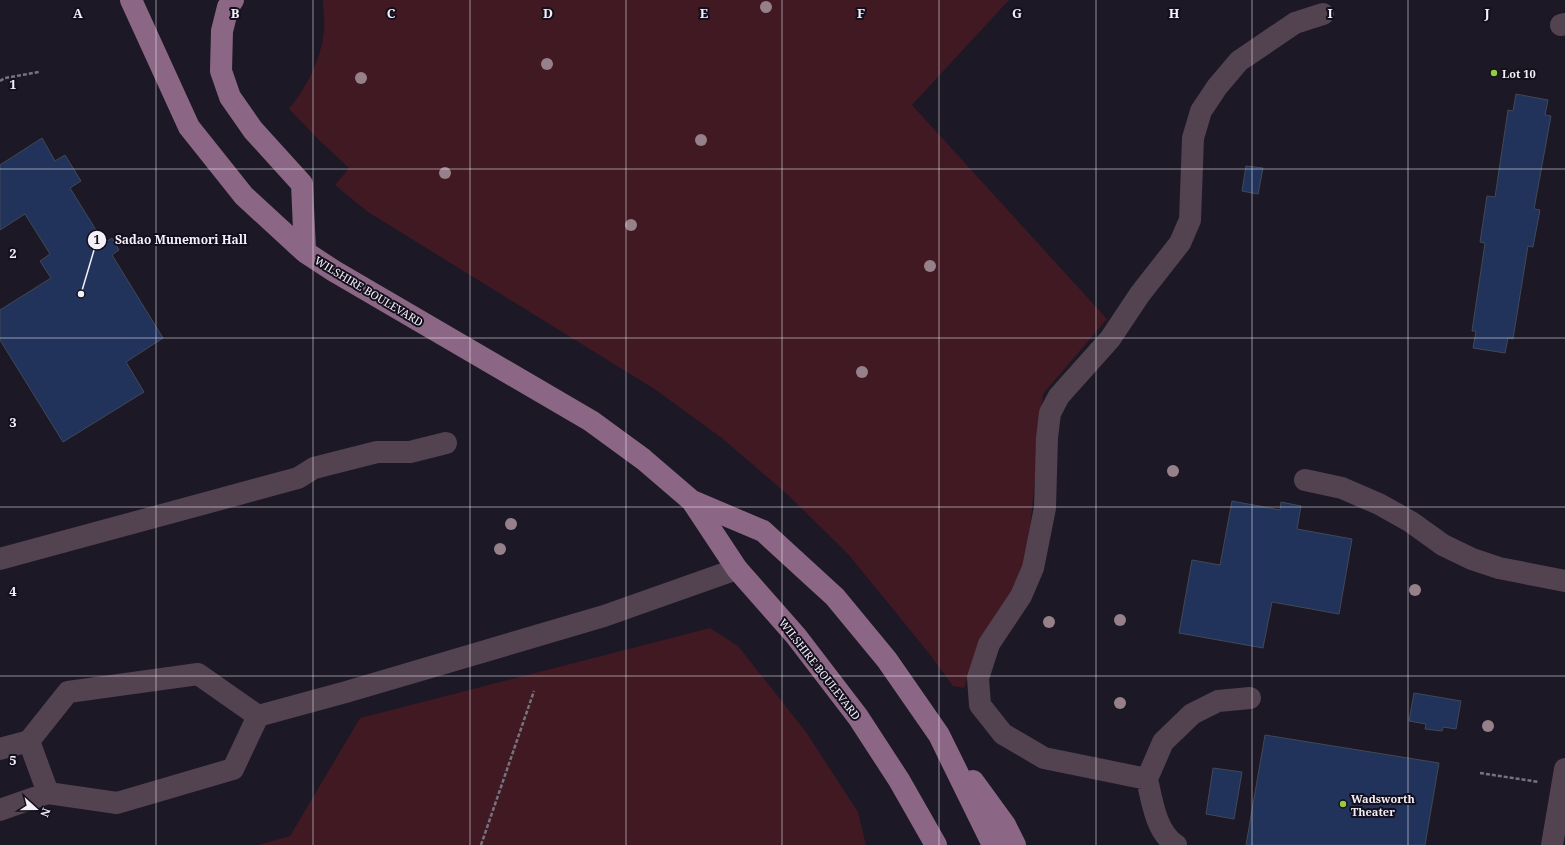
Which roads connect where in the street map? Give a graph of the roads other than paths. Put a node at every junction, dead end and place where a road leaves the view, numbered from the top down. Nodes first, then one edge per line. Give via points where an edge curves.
1 (131, 0) edge
2 (233, 0) edge
3 (1323, 14) dead end
4 (305, 252) junction
5 (446, 443) dead end
6 (1305, 480) dead end
7 (692, 501) junction
8 (0, 559) edge
9 (737, 569) junction
10 (1565, 581) edge
11 (1250, 698) dead end
12 (258, 716) junction
13 (939, 735) junction
14 (29, 741) junction
15 (0, 749) edge
16 (1565, 769) edge
17 (1147, 779) junction
18 (48, 793) junction
19 (0, 810) edge
20 (1557, 835) edge
21 (936, 845) edge
22 (993, 845) edge
23 (1015, 845) edge
24 (1176, 845) edge

1 - 4 main road, WILSHIRE BOULEVARD via 189,127 244,196
2 - 4 main road via 228,7 222,31 221,71 230,97 302,184
3 - 17 street via 1295,23 1239,61 1201,111 1193,138 1190,220 1185,234 1110,338 1059,396 1050,413 1045,508 1033,568 1021,596 989,644 978,678 980,705 1003,734 1044,758
4 - 7 main road, WILSHIRE BOULEVARD via 590,421 643,459
5 - 8 street via 410,452 377,452 314,468 298,478
6 - 10 street via 1342,488 1379,504 1472,560
7 - 9 main road, WILSHIRE BOULEVARD
7 - 13 main road, WILSHIRE BOULEVARD via 763,531 835,597 887,660
9 - 12 street via 604,616
9 - 21 main road, WILSHIRE BOULEVARD via 796,636 858,717 899,780
11 - 17 street via 1218,701 1192,714 1163,742
12 - 14 street via 198,674 68,692
12 - 18 street via 232,768 117,803
13 - 22 main road, WILSHIRE BOULEVARD
13 - 23 main road via 1005,824
14 - 15 street
14 - 18 street
16 - 20 street
17 - 24 street via 1154,812 1169,840
18 - 19 street

